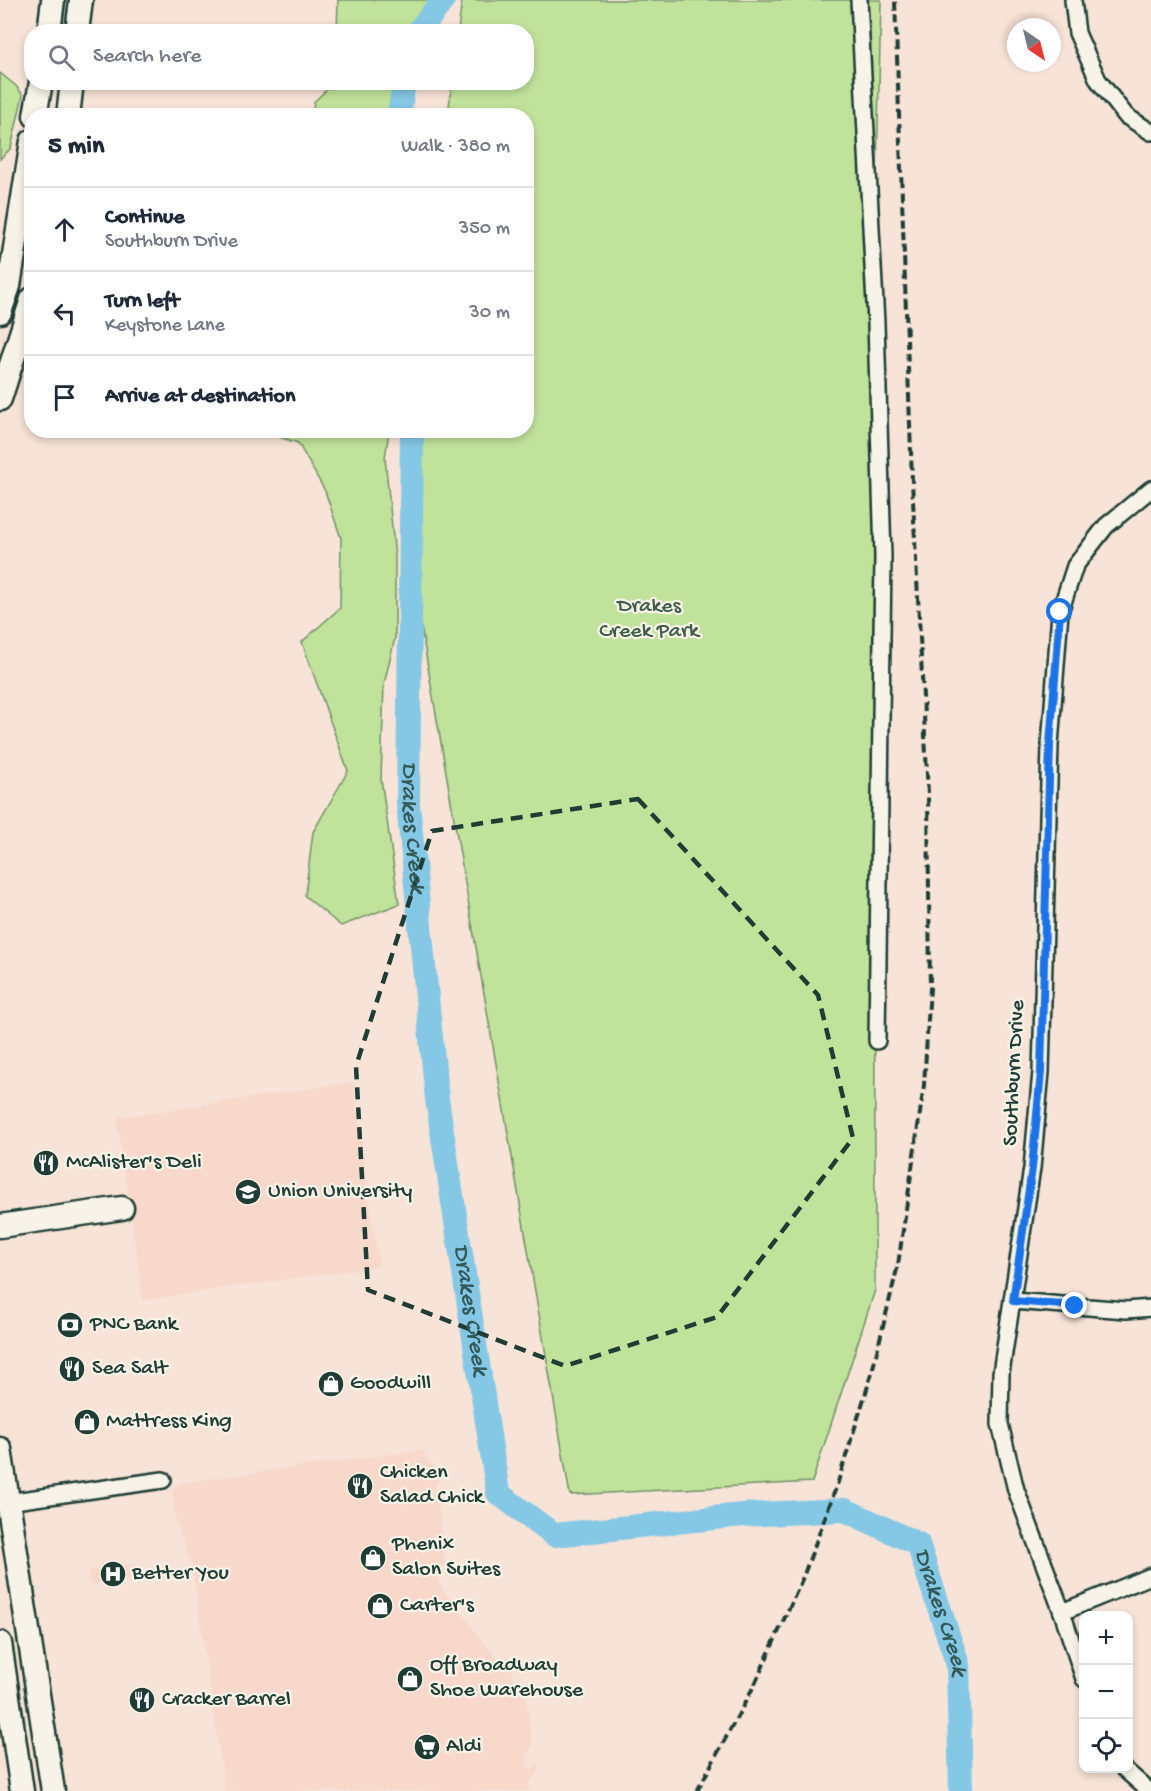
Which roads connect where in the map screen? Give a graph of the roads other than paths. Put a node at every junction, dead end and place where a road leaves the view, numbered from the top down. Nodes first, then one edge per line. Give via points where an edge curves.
1 (53, 0) edge
2 (81, 0) edge
3 (860, 0) edge
4 (1073, 0) edge
5 (50, 24) edge
6 (77, 24) edge
7 (40, 90) edge
8 (71, 90) edge
9 (37, 108) edge
10 (69, 108) edge
11 (1151, 132) edge
12 (24, 191) edge
13 (0, 312) edge
14 (24, 324) edge
15 (0, 399) edge
16 (1151, 489) edge
17 (877, 1041) dead end
18 (122, 1208) dead end
19 (0, 1226) edge
20 (1013, 1301) junction
21 (1151, 1308) edge
22 (0, 1449) edge
23 (163, 1480) dead end
24 (4, 1503) edge
25 (1151, 1576) edge
26 (1062, 1612) junction
27 (0, 1642) edge
28 (1079, 1665) edge
29 (1129, 1773) edge
30 (22, 1791) edge
31 (53, 1791) edge
32 (1149, 1791) edge

1 - 5 main road
2 - 6 main road
3 - 17 street via 883,556
4 - 11 street via 1077,33 1098,80 1126,116
7 - 9 main road
8 - 10 main road
12 - 13 main road via 9,286
14 - 15 main road
16 - 20 street, Southburn Drive via 1106,526 1075,566 1060,612 1050,744 1041,1072
18 - 19 main road
20 - 21 street via 1126,1310
20 - 26 street, Southburn Drive via 1001,1373 1000,1424 1016,1490
22 - 24 main road
23 - 24 street
24 - 31 main road
25 - 26 street
26 - 28 street, Southburn Drive
27 - 30 main road
29 - 32 street

